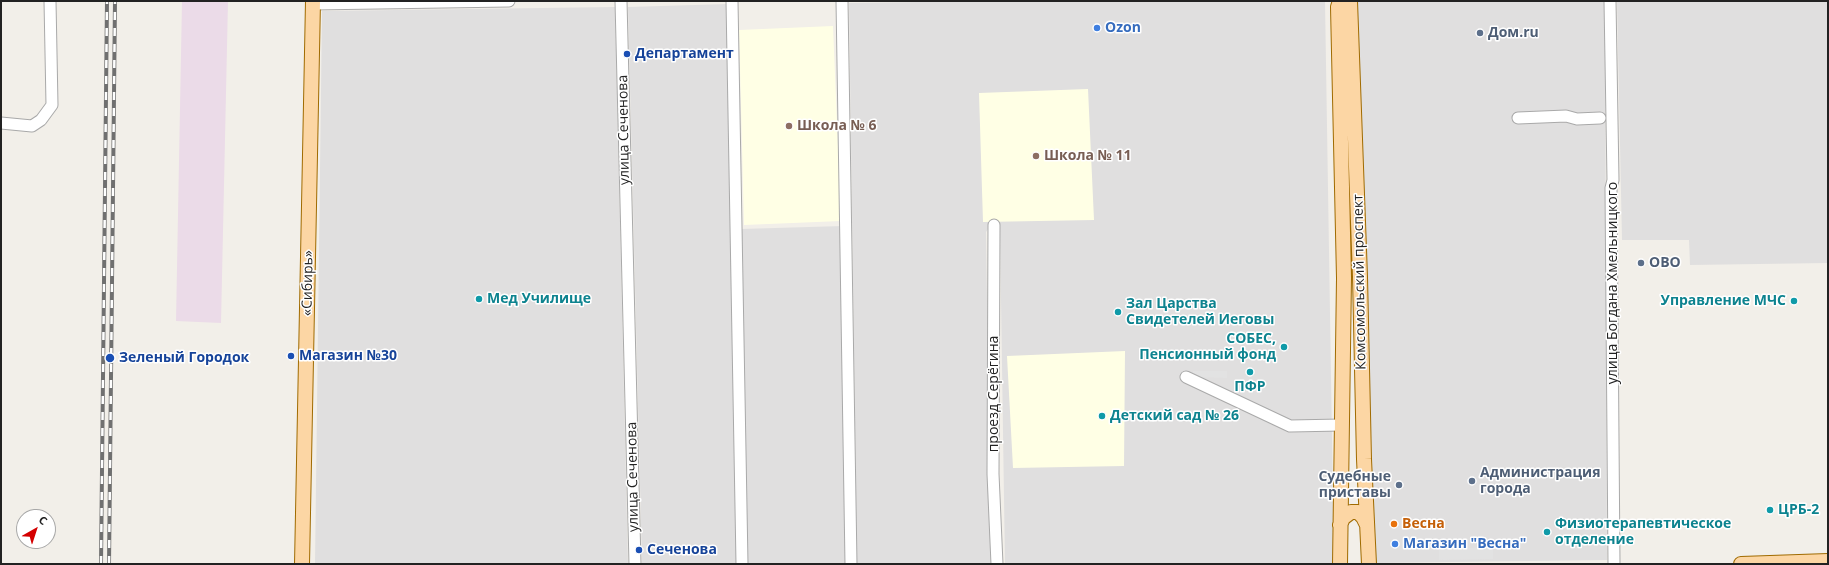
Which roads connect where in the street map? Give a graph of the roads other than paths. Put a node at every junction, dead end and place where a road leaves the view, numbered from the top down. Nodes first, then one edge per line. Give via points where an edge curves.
1 (50, 1) edge
2 (508, 1) edge
3 (621, 1) edge
4 (732, 1) edge
5 (842, 1) edge
6 (1340, 1) edge
7 (1350, 1) edge
8 (1610, 1) edge
9 (313, 3) edge
10 (1518, 118) dead end
11 (1600, 118) dead end
12 (1, 123) edge
13 (994, 225) dead end
14 (1186, 377) dead end
15 (1341, 425) dead end
16 (1340, 525) junction
17 (1367, 525) junction
18 (1828, 561) edge
19 (1809, 563) edge
20 (302, 564) edge
21 (635, 564) edge
22 (742, 564) edge
23 (851, 564) edge
24 (997, 564) edge
25 (1340, 564) edge
26 (1369, 564) edge
27 (1614, 564) edge
28 (1741, 564) edge

1 - 12 street via 52,105 42,120 32,126
2 - 9 street
3 - 21 street, улица Сеченова
4 - 22 street
5 - 23 street
6 - 16 main road, Комсомольский проспект via 1338,7 1344,278
7 - 17 main road, Комсомольский проспект
8 - 27 street, улица Богдана Хмельницкого
9 - 20 main road, «Сибирь»
10 - 11 street
13 - 24 street, проезд Серёгина via 993,474
14 - 15 street via 1290,426
16 - 17 main road via 1343,518 1351,512 1358,512
16 - 25 main road, Комсомольский проспект
17 - 26 main road, Комсомольский проспект
18 - 19 main road
19 - 28 main road

